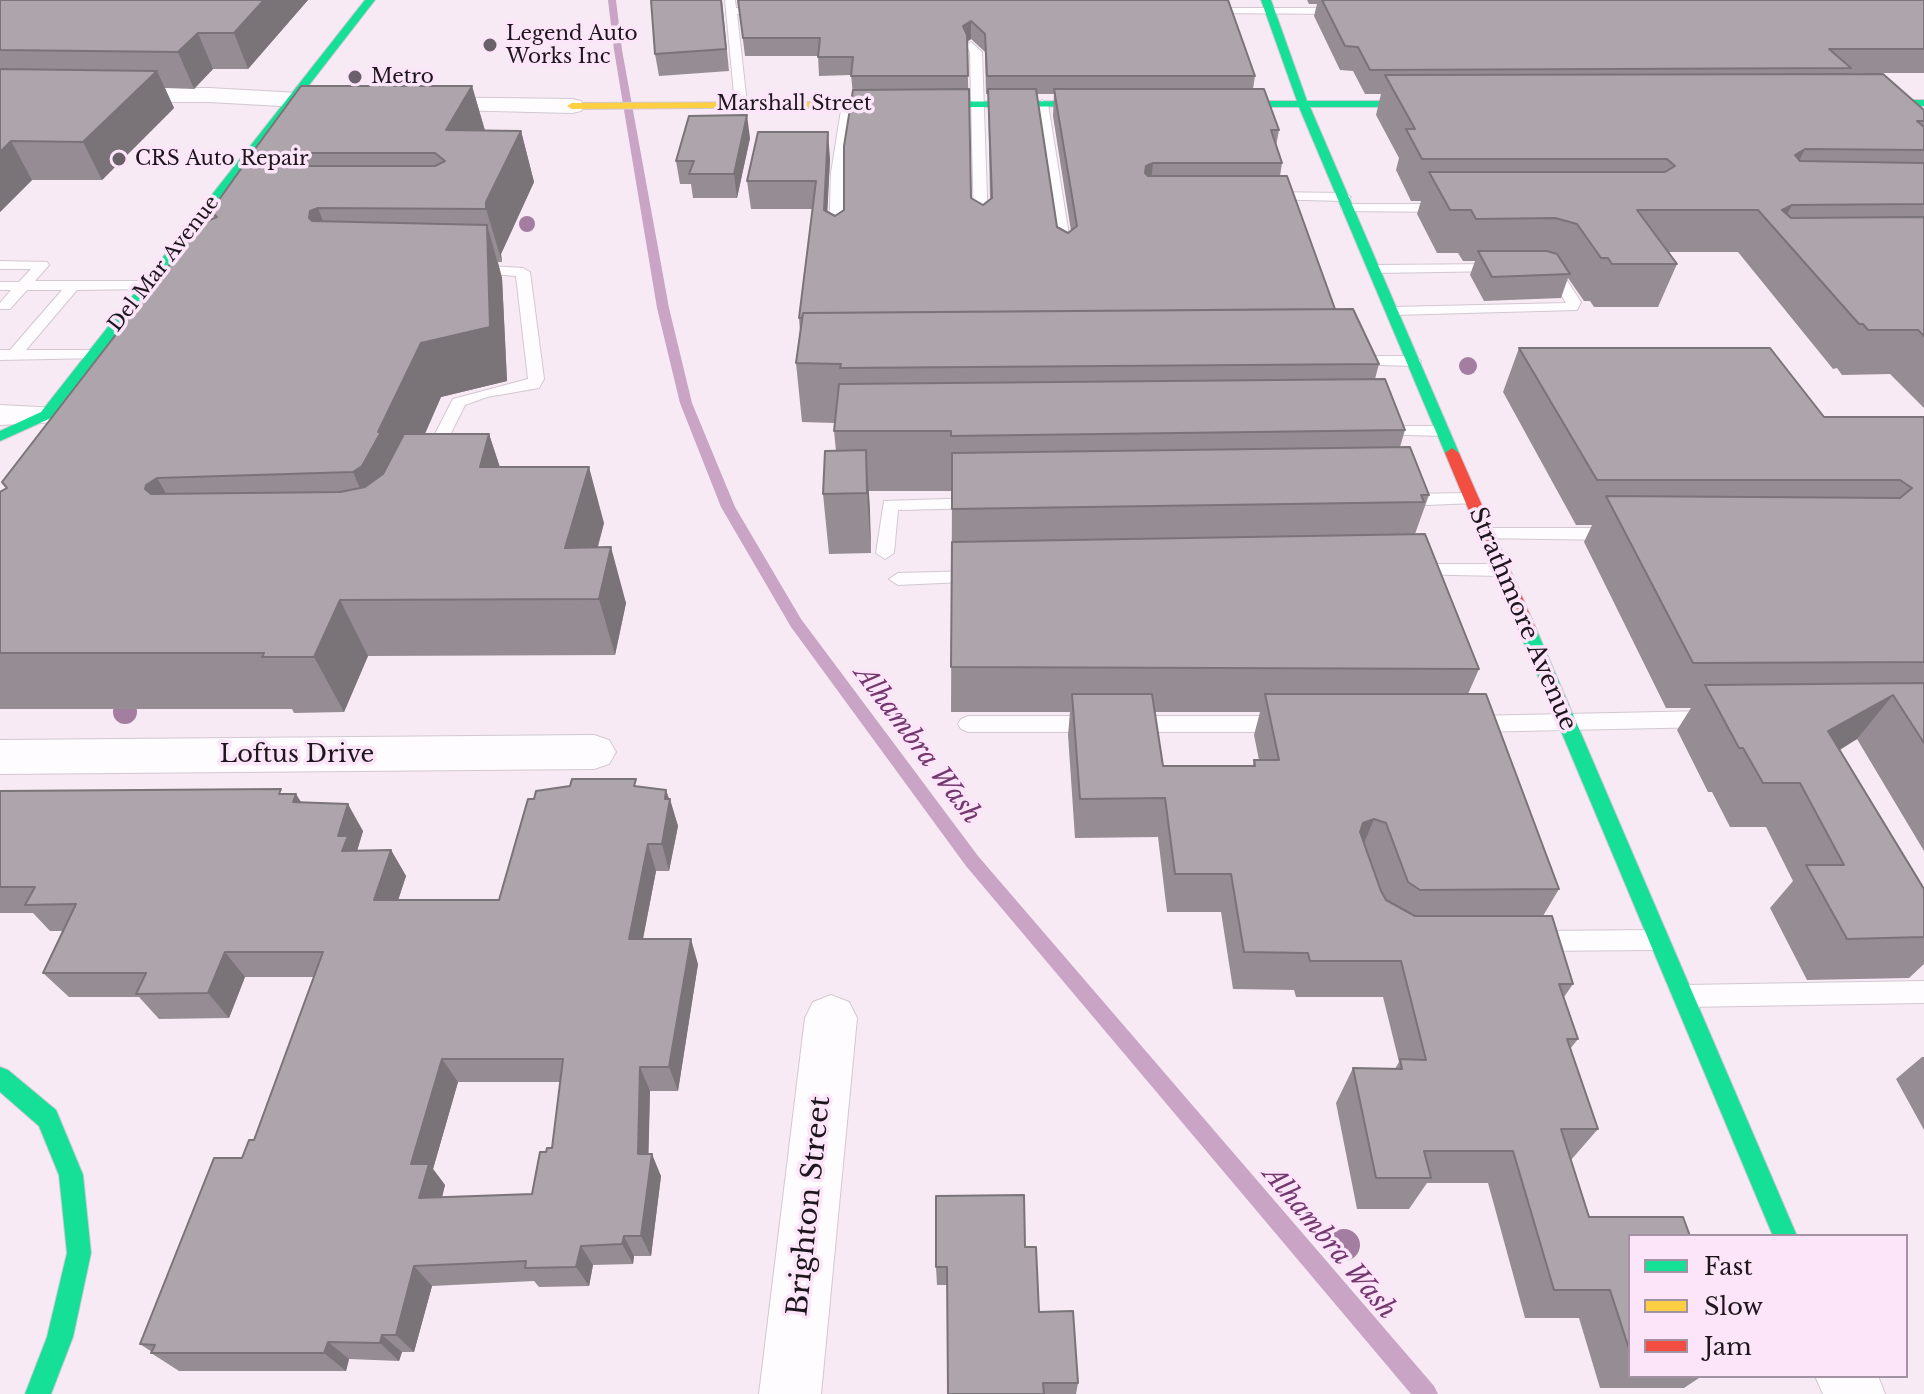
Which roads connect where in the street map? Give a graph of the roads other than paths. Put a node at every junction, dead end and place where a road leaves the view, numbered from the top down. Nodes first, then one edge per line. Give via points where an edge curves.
1 (370, 0) edge
2 (1269, 5) edge
3 (731, 6) edge
4 (779, 11) edge
5 (1192, 11) edge
6 (1351, 11) edge
7 (971, 45) edge
8 (0, 95) edge
9 (292, 101) junction
10 (354, 103) edge
11 (1304, 103) junction
12 (1836, 103) edge
13 (1898, 103) junction
14 (1924, 103) edge
15 (400, 104) edge
16 (741, 104) junction
17 (848, 104) junction
18 (975, 104) junction
19 (1042, 104) junction
20 (1132, 104) edge
21 (1193, 104) edge
22 (1461, 104) edge
23 (572, 106) joint
24 (1924, 128) edge
25 (1260, 196) edge
26 (1346, 202) junction
27 (1459, 208) edge
28 (981, 226) edge
29 (836, 238) edge
30 (1065, 255) edge
31 (0, 265) edge
32 (458, 269) edge
33 (1375, 269) junction
34 (148, 285) junction
35 (0, 286) edge
36 (23, 286) junction
37 (73, 286) junction
38 (5, 306) dead end
39 (1393, 311) junction
40 (7, 355) edge
41 (94, 355) junction
42 (1334, 361) edge
43 (1413, 361) junction
44 (0, 415) edge
45 (48, 422) junction
46 (1354, 431) edge
47 (1442, 431) junction
48 (0, 437) edge
49 (424, 472) edge
50 (1470, 499) junction
51 (1377, 500) edge
52 (1000, 504) edge
53 (1485, 534) junction
54 (1639, 534) edge
55 (885, 553) dead end
56 (1399, 570) edge
57 (1500, 570) junction
58 (992, 577) edge
59 (898, 579) dead end
60 (1725, 718) edge
61 (968, 724) dead end
62 (1299, 724) edge
63 (1456, 724) edge
64 (1566, 724) junction
65 (594, 752) dead end
66 (0, 757) edge
67 (1657, 940) junction
68 (1517, 941) edge
69 (1924, 992) edge
70 (1681, 996) junction
71 (831, 1018) dead end
72 (0, 1078) edge
73 (1784, 1234) edge
74 (38, 1394) edge
75 (790, 1394) edge

1 - 9 main road, Del Mar Avenue
2 - 5 lane
2 - 6 lane
2 - 11 main road, Strathmore Avenue
3 - 4 lane
3 - 16 lane
7 - 18 lane via 976,52
8 - 9 street via 179,94
9 - 10 street
9 - 34 main road, Del Mar Avenue via 168,269
11 - 21 main road
11 - 22 main road
11 - 26 main road, Strathmore Avenue
12 - 13 main road
13 - 14 main road
13 - 24 street
15 - 23 street, Marshall Street
16 - 17 main road, Marshall Street
16 - 23 main road, Marshall Street
17 - 18 main road, Marshall Street
17 - 29 lane via 837,173
18 - 19 main road, Marshall Street
18 - 28 lane
19 - 20 main road, Marshall Street
19 - 30 lane
25 - 26 lane
26 - 27 lane
26 - 33 main road, Strathmore Avenue
31 - 36 lane via 42,265
32 - 49 lane via 523,272 536,379 533,385 459,402
33 - 39 main road, Strathmore Avenue
33 - 39 lane via 1540,268 1555,273 1574,302 1572,307
34 - 37 lane
34 - 41 main road, Del Mar Avenue
35 - 36 lane
36 - 37 lane
36 - 38 lane
37 - 40 lane
39 - 43 main road, Strathmore Avenue
40 - 41 lane
41 - 45 main road, Del Mar Avenue
42 - 43 lane
43 - 47 main road, Strathmore Avenue
44 - 45 street
45 - 48 main road, Del Mar Avenue
46 - 47 lane
47 - 50 main road, Strathmore Avenue
50 - 51 lane
50 - 53 main road, Strathmore Avenue
52 - 55 lane via 890,505
53 - 54 lane
53 - 57 main road, Strathmore Avenue
56 - 57 lane
57 - 64 main road, Strathmore Avenue
58 - 59 lane
60 - 64 lane
61 - 62 lane
63 - 64 lane
64 - 67 main road, Strathmore Avenue
65 - 66 street, Loftus Drive
67 - 68 lane
67 - 70 main road, Strathmore Avenue
69 - 70 lane
70 - 73 main road, Strathmore Avenue
71 - 75 street, Brighton Street
72 - 74 main road via 48,1118 71,1175 79,1253 60,1337

